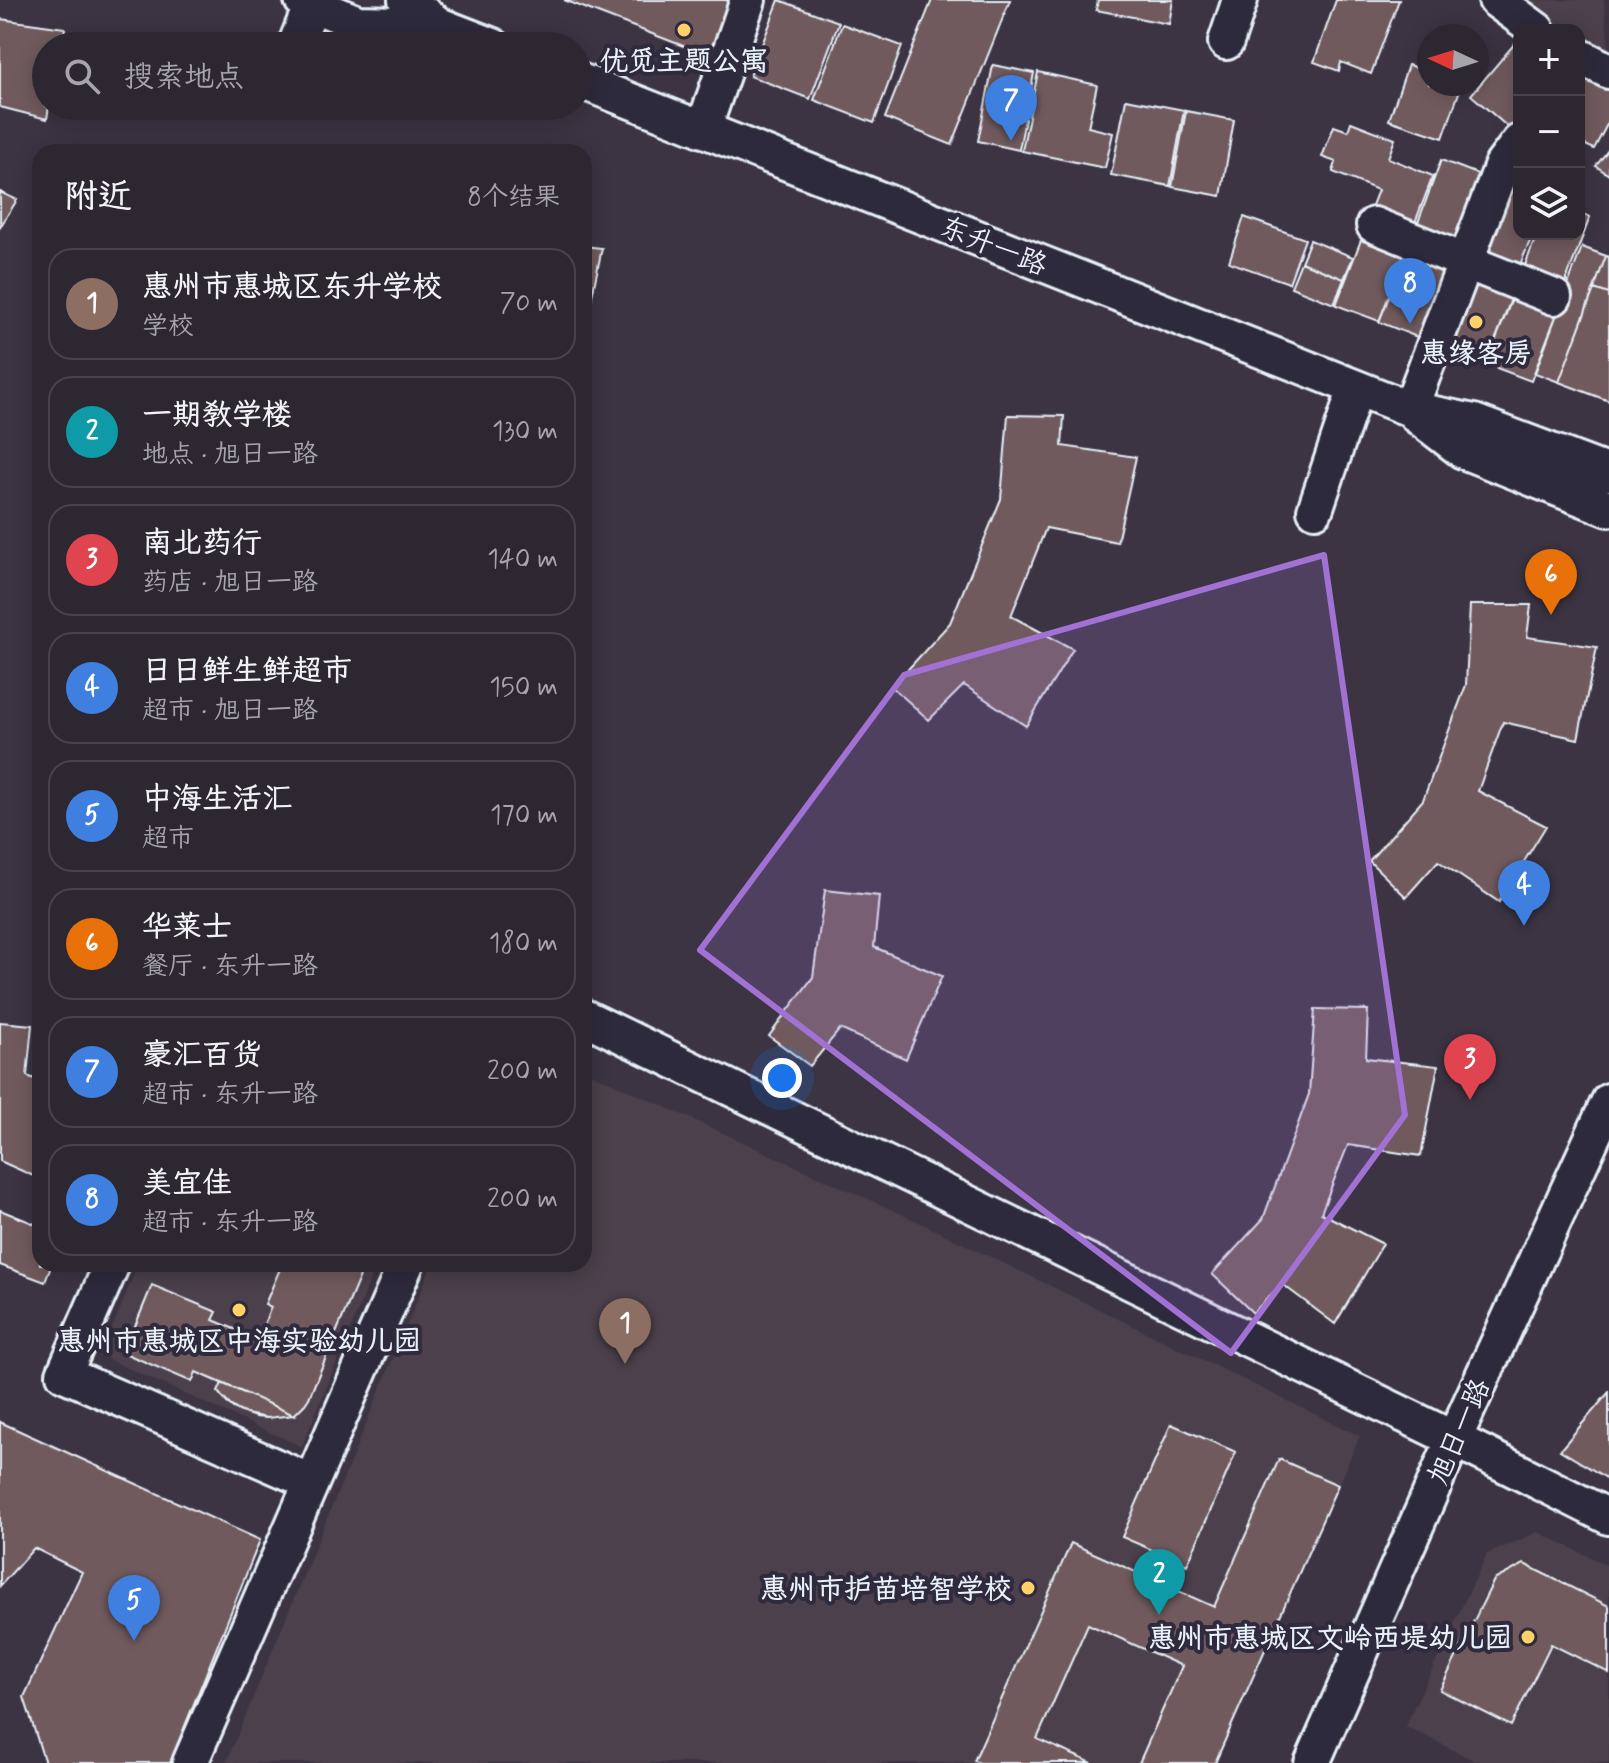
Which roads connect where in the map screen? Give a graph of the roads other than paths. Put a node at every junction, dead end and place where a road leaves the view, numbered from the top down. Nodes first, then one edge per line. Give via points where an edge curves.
1 (406, 0) edge
2 (748, 0) edge
3 (1240, 0) edge
4 (1496, 0) edge
5 (307, 2) edge
6 (1529, 24) edge
7 (439, 25) junction
8 (299, 32) edge
9 (457, 32) edge
10 (1226, 42) dead end
11 (1585, 59) edge
12 (1609, 71) edge
13 (592, 86) edge
14 (703, 130) junction
15 (1513, 150) edge
16 (1374, 225) dead end
17 (1466, 262) junction
18 (1554, 297) dead end
19 (1356, 388) junction
20 (1410, 409) junction
21 (1609, 473) edge
22 (1609, 509) edge
23 (1315, 510) dead end
24 (592, 1021) edge
25 (1609, 1101) edge
26 (109, 1272) edge
27 (403, 1272) edge
28 (1454, 1439) junction
29 (311, 1482) junction
30 (1609, 1517) edge
31 (190, 1763) edge
32 (1312, 1763) edge

1 - 7 street
2 - 14 street
3 - 10 street
4 - 6 street
5 - 7 street via 358,23
5 - 8 street
7 - 9 street
11 - 12 street
13 - 14 street, 东升一路
14 - 19 street, 东升一路
15 - 17 street via 1502,165
16 - 17 street
17 - 18 street
17 - 20 street
19 - 20 street, 东升一路
19 - 23 street
20 - 21 street, 东升一路 via 1474,422
20 - 22 street, 东升一路 via 1463,451
24 - 28 street
25 - 28 street, 旭日一路
26 - 29 street via 64,1374
27 - 29 street
28 - 30 street
28 - 32 street, 旭日一路
29 - 31 street

